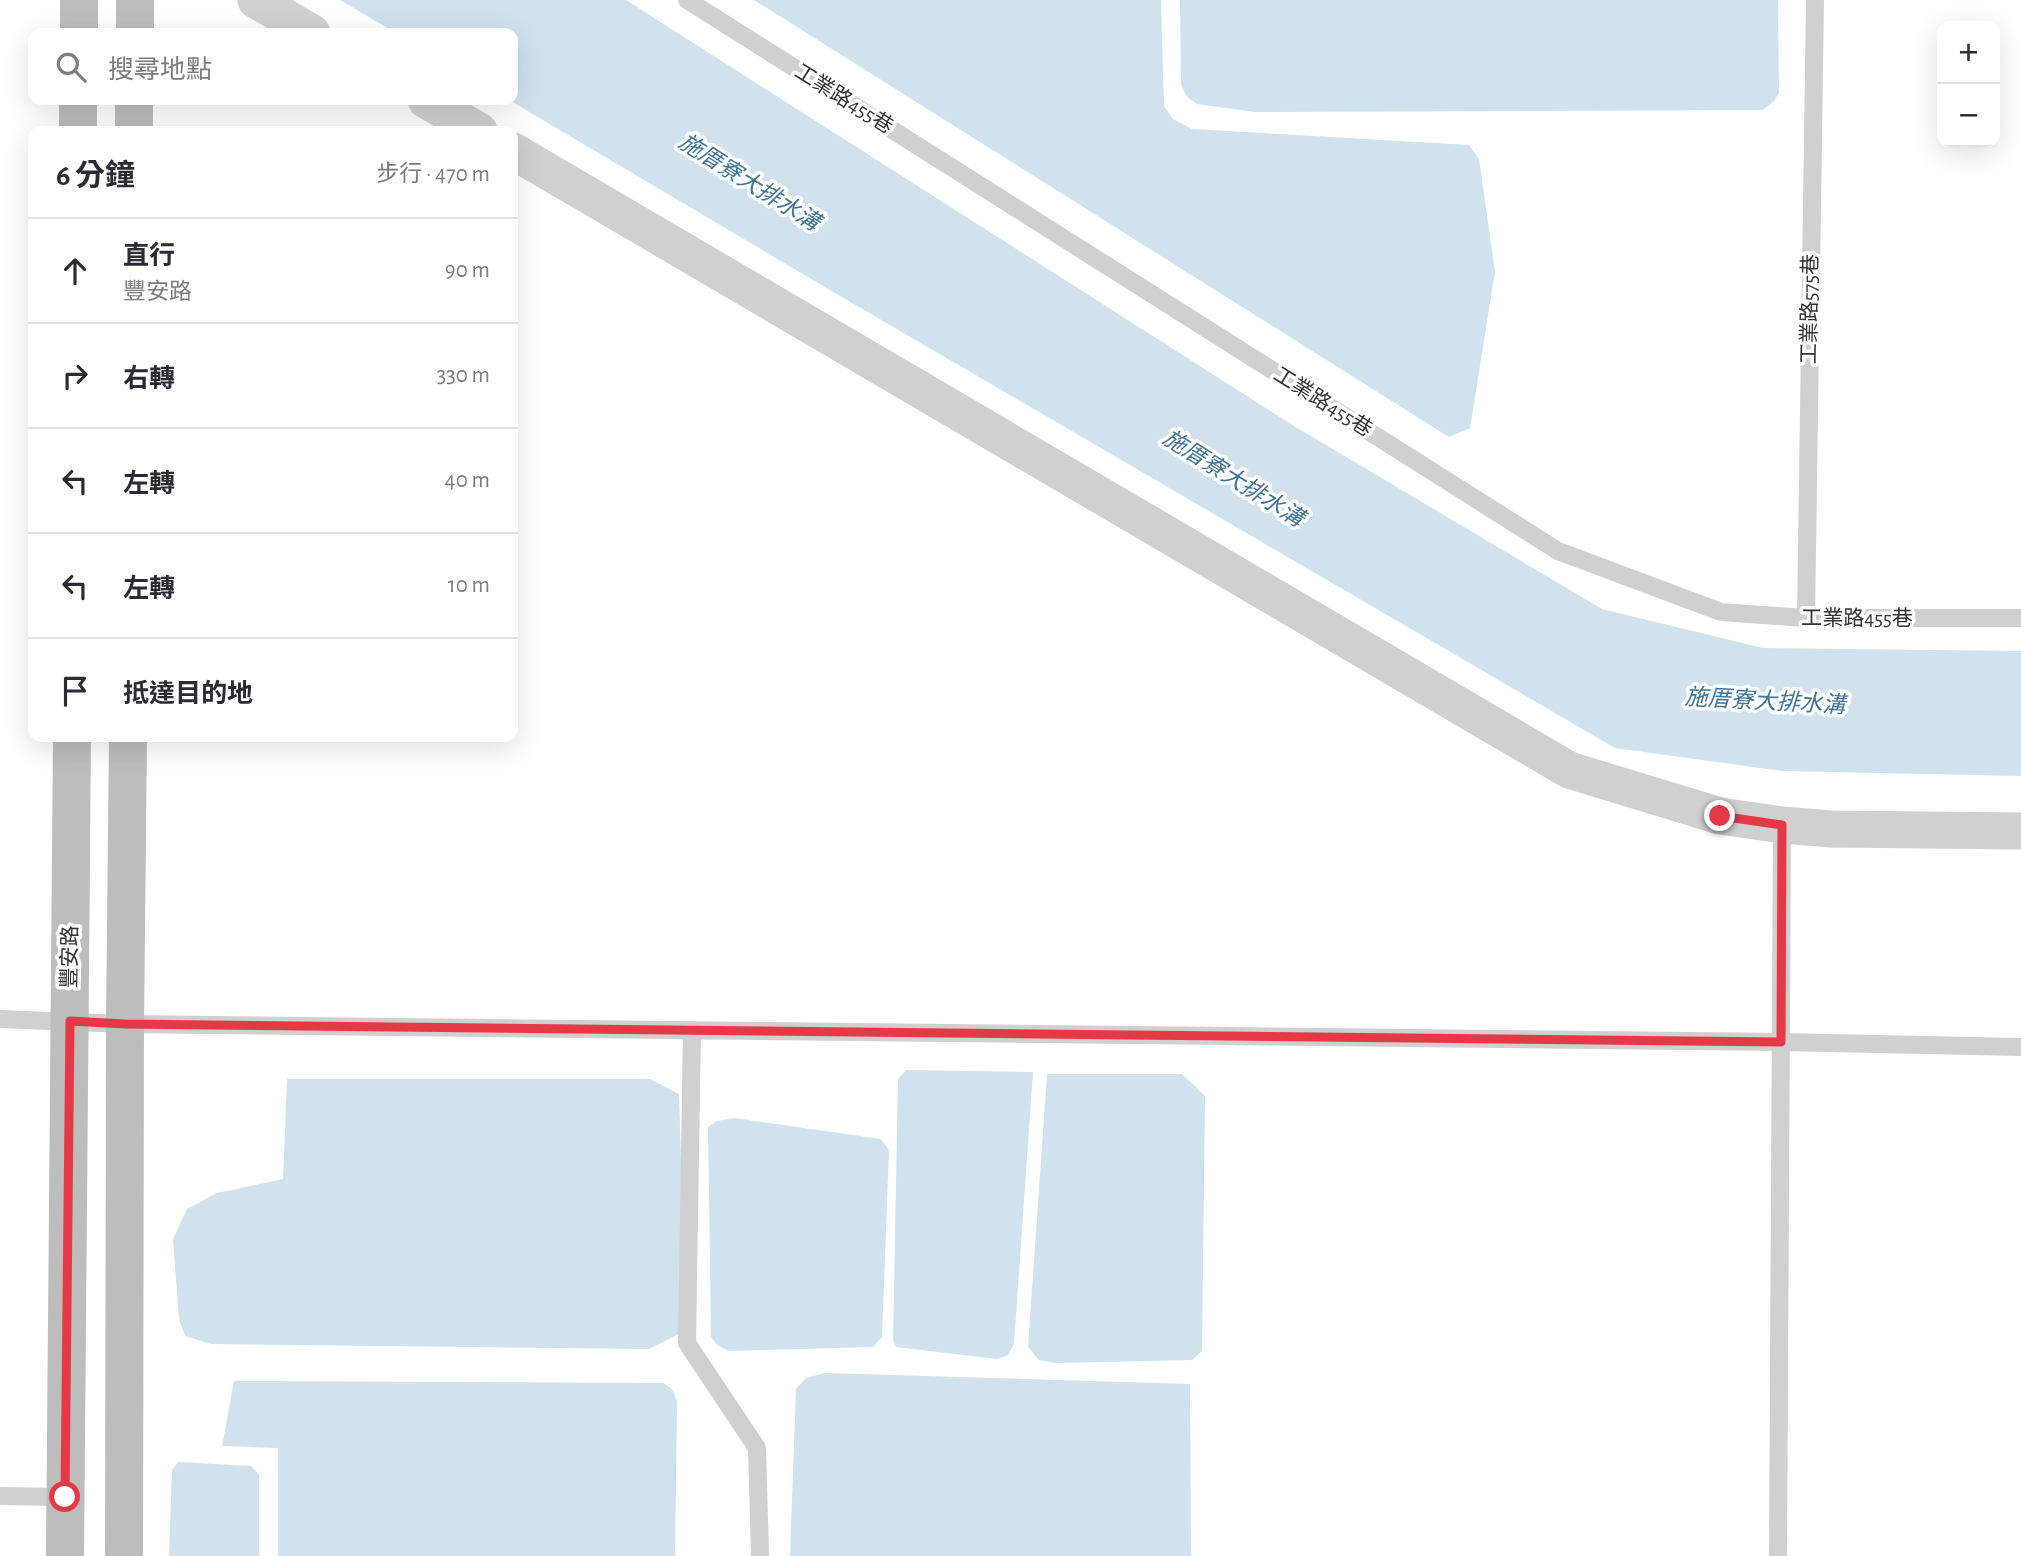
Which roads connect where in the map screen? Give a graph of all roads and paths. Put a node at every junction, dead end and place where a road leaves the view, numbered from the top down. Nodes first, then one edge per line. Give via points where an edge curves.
1 (79, 0) edge
2 (135, 0) edge
3 (256, 0) edge
4 (687, 0) edge
5 (1815, 0) edge
6 (79, 28) edge
7 (135, 28) edge
8 (304, 28) edge
9 (78, 105) edge
10 (134, 105) edge
11 (435, 105) edge
12 (78, 126) edge
13 (134, 126) edge
14 (471, 126) edge
15 (518, 154) edge
16 (1806, 618) junction
17 (2021, 618) edge
18 (72, 742) edge
19 (128, 742) edge
20 (1782, 825) junction
21 (2021, 831) edge
22 (0, 1019) edge
23 (70, 1021) junction
24 (125, 1024) junction
25 (692, 1030) junction
26 (1781, 1042) junction
27 (2021, 1048) edge
28 (0, 1496) edge
29 (65, 1497) junction
30 (65, 1556) edge
31 (124, 1556) edge
32 (760, 1556) edge
33 (1778, 1556) edge

1 - 6 street
2 - 7 street
3 - 8 street
4 - 16 lane, 工業路455巷 via 1558,551 1721,612
5 - 16 lane, 工業路575巷
9 - 12 street
10 - 13 street
11 - 14 street
15 - 20 street via 1569,770 1720,816
16 - 17 lane, 工業路455巷
18 - 23 street, 豐安路
19 - 24 street
20 - 21 street
20 - 26 lane
22 - 23 lane
23 - 24 lane
23 - 29 street, 豐安路
24 - 25 lane
24 - 31 street
25 - 26 lane
25 - 32 lane via 687,1343 757,1448
26 - 27 lane
26 - 33 lane
28 - 29 lane
29 - 30 street, 豐安路

